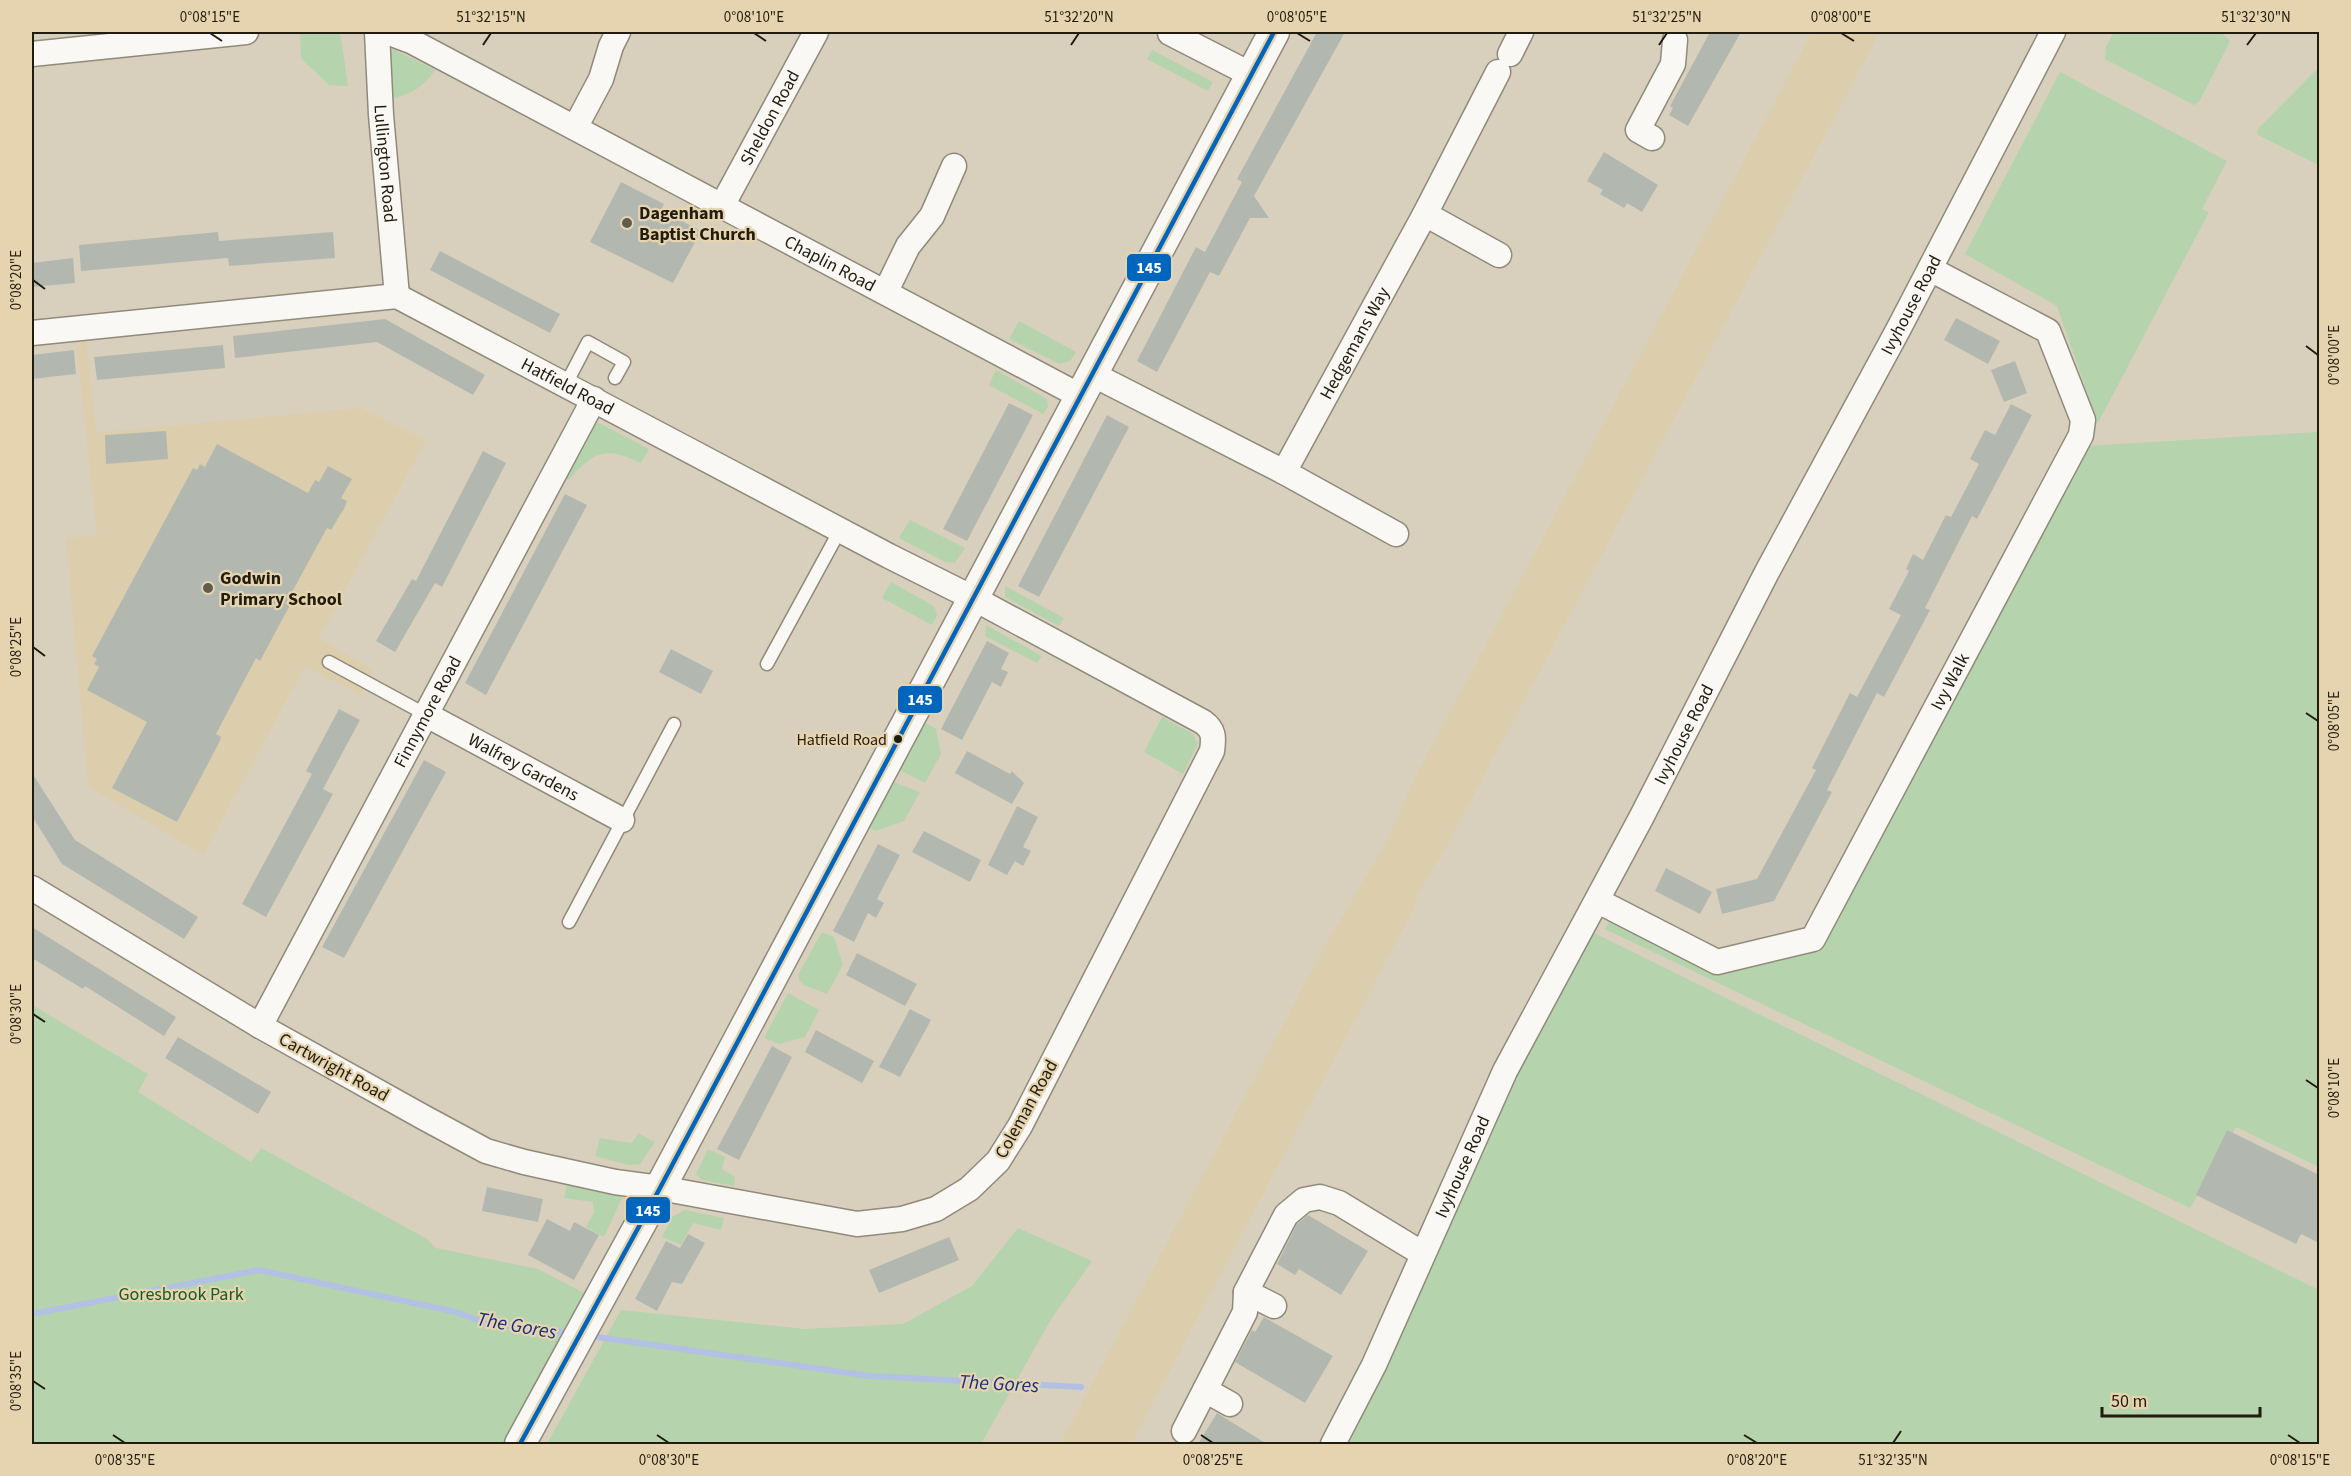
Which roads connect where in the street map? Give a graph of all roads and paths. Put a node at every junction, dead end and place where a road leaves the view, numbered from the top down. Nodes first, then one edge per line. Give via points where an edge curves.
1 (246, 32) edge
2 (377, 32) edge
3 (387, 32) edge
4 (618, 32) edge
5 (816, 32) edge
6 (1274, 32) edge
7 (1521, 32) edge
8 (2053, 32) edge
9 (1170, 33) dead end
10 (1674, 34) edge
11 (32, 54) edge
12 (1250, 74) junction
13 (576, 126) junction
14 (1652, 138) dead end
15 (954, 166) dead end
16 (723, 204) junction
17 (1425, 214) junction
18 (1499, 255) dead end
19 (1930, 269) junction
20 (886, 291) junction
21 (397, 296) junction
22 (32, 333) edge
23 (615, 378) dead end
24 (566, 384) junction
25 (1086, 385) junction
26 (594, 399) junction
27 (1284, 472) junction
28 (840, 530) junction
29 (1396, 534) dead end
30 (973, 598) junction
31 (329, 662) dead end
32 (767, 664) dead end
33 (425, 714) junction
34 (674, 724) dead end
35 (1214, 737) joint
36 (622, 820) junction
37 (32, 888) edge
38 (1598, 901) junction
39 (569, 922) dead end
40 (260, 1026) junction
41 (660, 1188) junction
42 (1423, 1254) junction
43 (1246, 1292) junction
44 (1274, 1306) dead end
45 (1205, 1390) junction
46 (1230, 1404) dead end
47 (1184, 1431) dead end
48 (520, 1444) edge
49 (1333, 1444) edge

1 - 11 street
2 - 21 street, Lullington Road
3 - 13 street, Chaplin Road via 411,40
4 - 13 street via 601,79
5 - 16 street, Sheldon Road
6 - 12 street
7 - 17 street, Hedgemans Way
8 - 19 street, Ivyhouse Road
9 - 12 street
10 - 14 street via 1673,64 1638,130
12 - 25 street
13 - 16 street, Chaplin Road
15 - 20 street via 932,216 908,246
16 - 20 street, Chaplin Road
17 - 18 street
17 - 27 street, Hedgemans Way
19 - 38 street, Ivyhouse Road via 1767,572
19 - 38 street, Ivy Walk via 2048,331 2083,420 2081,435 1813,939 1717,962
20 - 25 street, Chaplin Road
21 - 22 street
21 - 24 street, Hatfield Road
23 - 24 lane via 624,362 588,342
24 - 26 street, Hatfield Road
25 - 27 street
25 - 30 street
26 - 28 street, Hatfield Road
26 - 33 street, Finnymore Road
27 - 29 street
28 - 30 street, Hatfield Road
28 - 32 lane
30 - 35 street, Hatfield Road via 1203,722
30 - 41 street
31 - 33 lane
33 - 36 street, Walfrey Gardens
33 - 40 street, Finnymore Road
34 - 36 lane
35 - 41 street, Coleman Road via 1212,751 1020,1126 998,1161 969,1189 936,1209 902,1219 857,1224
36 - 39 lane
37 - 40 street, Cartwright Road
38 - 42 street, Ivyhouse Road via 1505,1071
40 - 41 street, Cartwright Road via 486,1151 615,1182
41 - 48 street
42 - 43 street via 1339,1203 1320,1197 1304,1200 1286,1215
42 - 49 street, Ivyhouse Road via 1374,1365
43 - 44 street
43 - 45 street via 1245,1312
45 - 46 street
45 - 47 street

